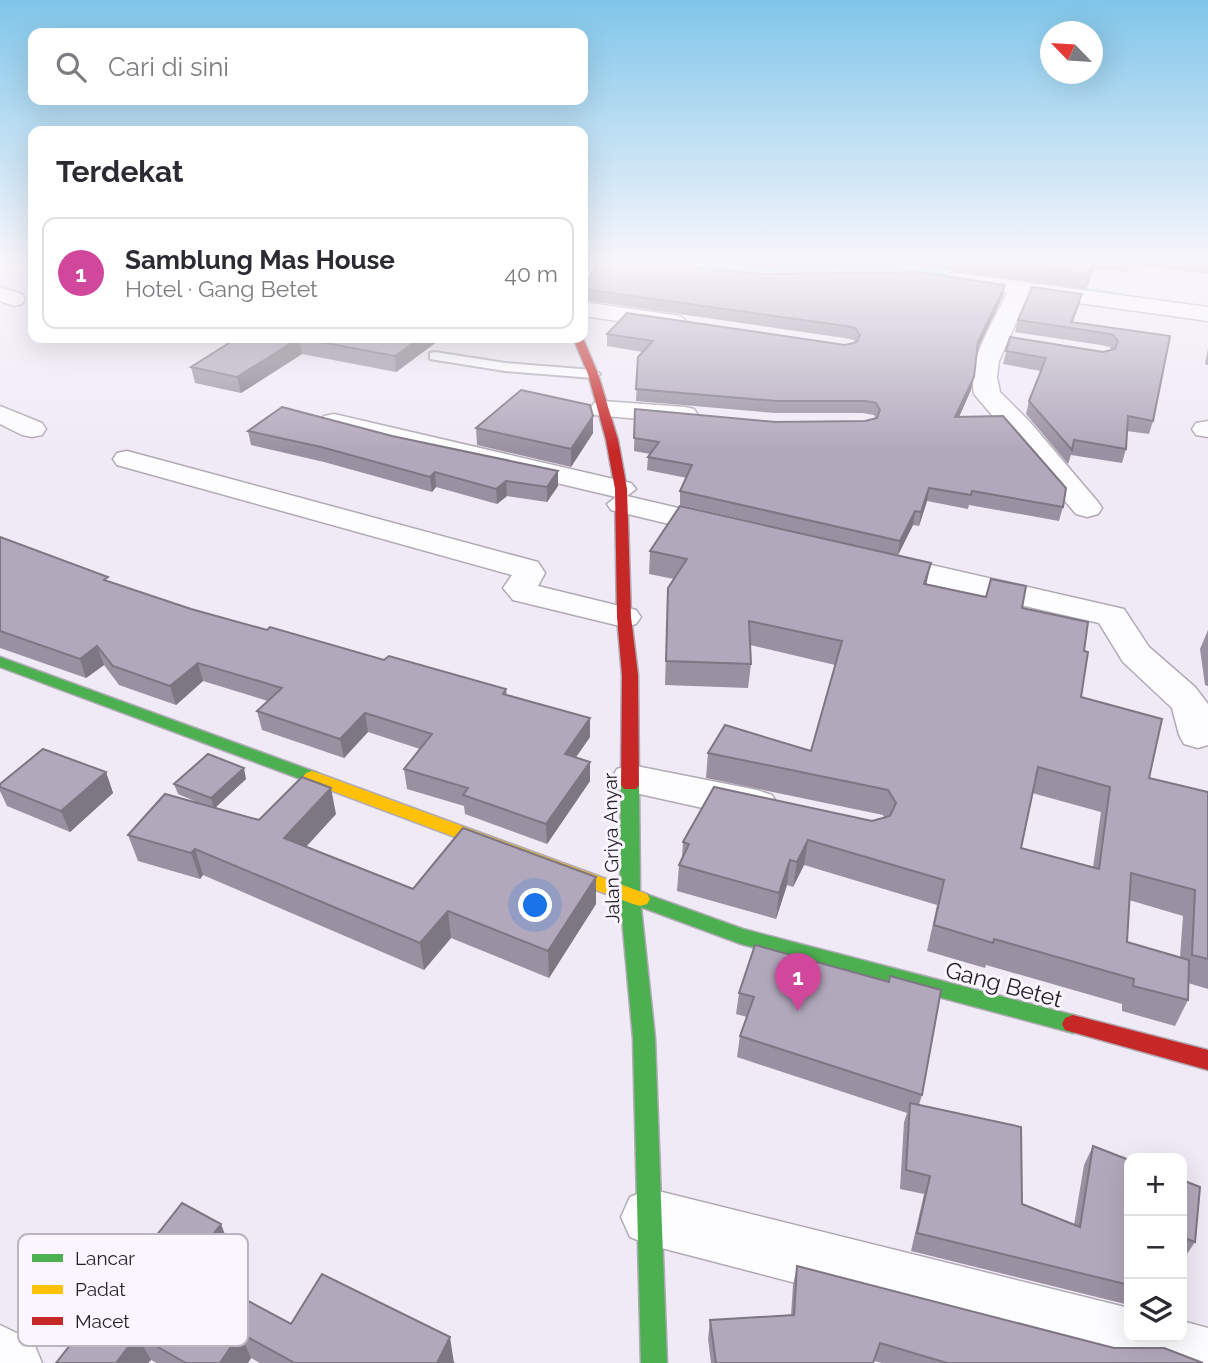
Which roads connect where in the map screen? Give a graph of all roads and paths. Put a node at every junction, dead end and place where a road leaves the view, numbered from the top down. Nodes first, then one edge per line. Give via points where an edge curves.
1 (681, 324) edge
2 (1013, 324) edge
3 (697, 326) edge
4 (580, 343) edge
5 (435, 356) dead end
6 (593, 374) junction
7 (603, 409) junction
8 (0, 414) edge
9 (309, 417) edge
10 (712, 418) edge
11 (33, 429) dead end
12 (127, 459) dead end
13 (622, 496) junction
14 (1087, 508) dead end
15 (752, 533) edge
16 (850, 556) edge
17 (624, 617) junction
18 (0, 662) edge
19 (1198, 735) dead end
20 (631, 779) junction
21 (788, 812) edge
22 (630, 896) junction
23 (1208, 1060) edge
24 (650, 1217) junction
25 (0, 1356) edge
26 (1208, 1359) edge
27 (11, 1363) edge
28 (654, 1363) edge

1 - 3 street
2 - 14 street via 1009,341 985,370 987,394
4 - 6 street, Jalan Griya Anyar
5 - 6 lane
6 - 7 street, Jalan Griya Anyar
7 - 10 street
7 - 13 street, Jalan Griya Anyar
8 - 11 street
9 - 13 street
12 - 17 street via 527,569 520,588 524,593
13 - 15 street
13 - 17 street, Jalan Griya Anyar
16 - 19 street via 1112,616 1136,654 1191,707
17 - 20 street, Jalan Griya Anyar
18 - 22 street, Gang Betet
20 - 21 street
20 - 22 street, Jalan Griya Anyar
22 - 23 street, Gang Betet via 741,936
22 - 24 street, Jalan Griya Anyar via 644,1038
24 - 26 street
24 - 28 street, Jalan Griya Anyar
25 - 27 street

